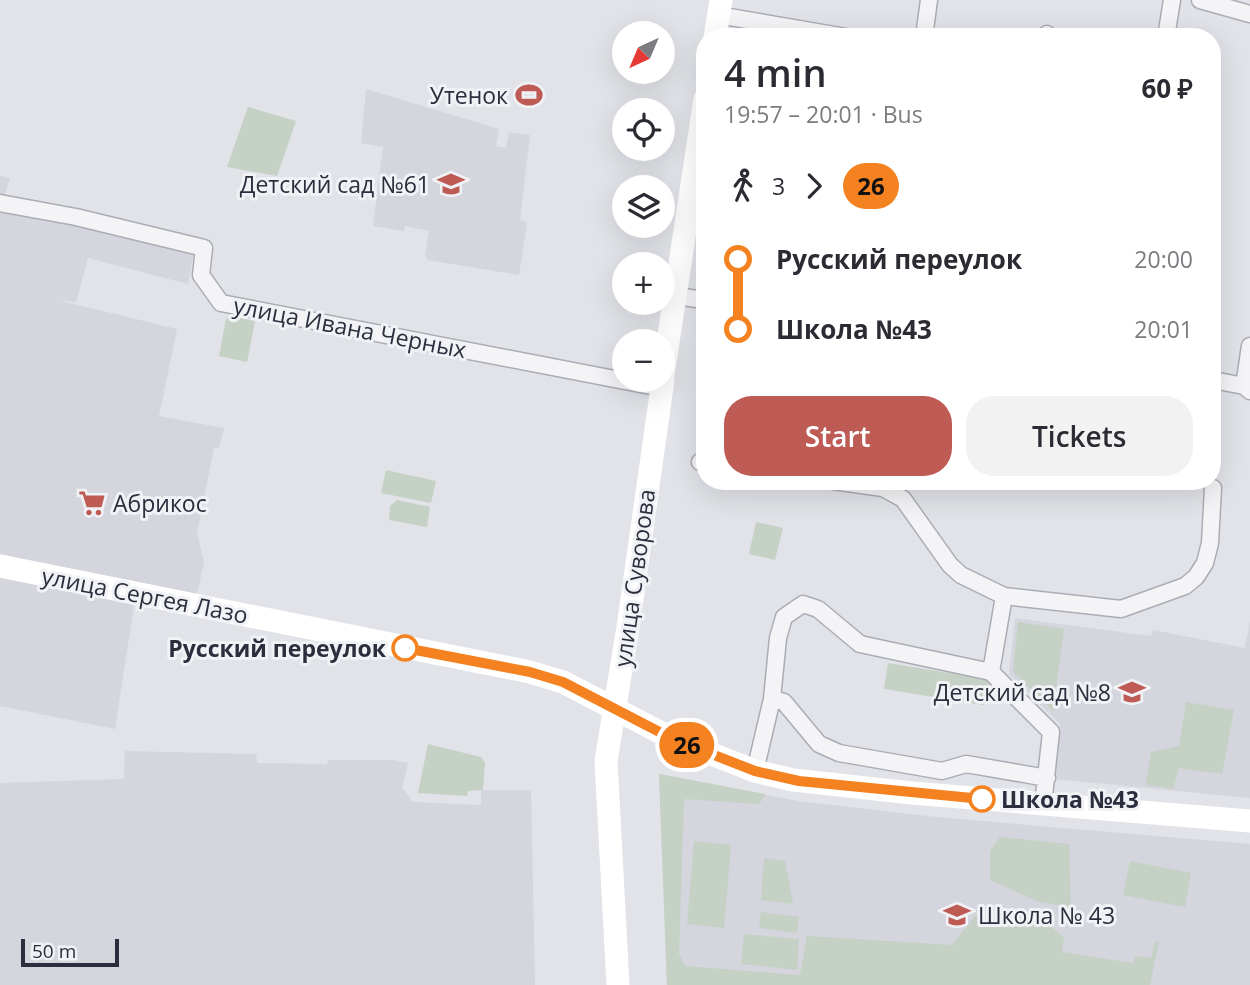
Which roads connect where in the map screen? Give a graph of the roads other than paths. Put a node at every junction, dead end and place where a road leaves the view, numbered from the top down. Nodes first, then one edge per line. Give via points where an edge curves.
1 (929, 0) edge
2 (1172, 0) edge
3 (1200, 0) edge
4 (1250, 14) edge
5 (718, 17) edge
6 (788, 28) edge
7 (925, 28) edge
8 (1167, 28) edge
9 (696, 158) edge
10 (0, 203) edge
11 (675, 296) joint
12 (696, 299) edge
13 (1250, 346) edge
14 (612, 372) edge
15 (1221, 382) edge
16 (1247, 389) edge
17 (660, 392) edge
18 (887, 490) edge
19 (1213, 490) edge
20 (0, 566) edge
21 (1004, 596) junction
22 (991, 672) junction
23 (772, 699) junction
24 (614, 707) junction
25 (755, 771) junction
26 (1046, 778) junction
27 (1043, 804) junction
28 (1250, 821) edge
29 (618, 985) edge

1 - 7 street
2 - 8 street
3 - 4 street
5 - 6 street
9 - 11 street, улица Суворова
10 - 14 street, улица Ивана Черных via 204,248 201,275 221,303
11 - 12 street
13 - 16 street
15 - 16 street
17 - 24 street, улица Суворова
18 - 21 street via 903,499 961,575
19 - 21 street via 1205,563 1185,586 1121,609
20 - 24 street, улица Сергея Лазо via 530,672
21 - 22 street
22 - 23 street via 860,644 818,609 803,604 784,617
22 - 26 street via 1051,732
23 - 25 street
23 - 26 street via 784,702 819,744 839,753 942,771 966,764
24 - 25 street, улица Сергея Лазо via 673,739
24 - 29 street, улица Суворова via 606,761
25 - 27 street, улица Сергея Лазо via 799,781
26 - 27 street
27 - 28 street, улица Сергея Лазо

